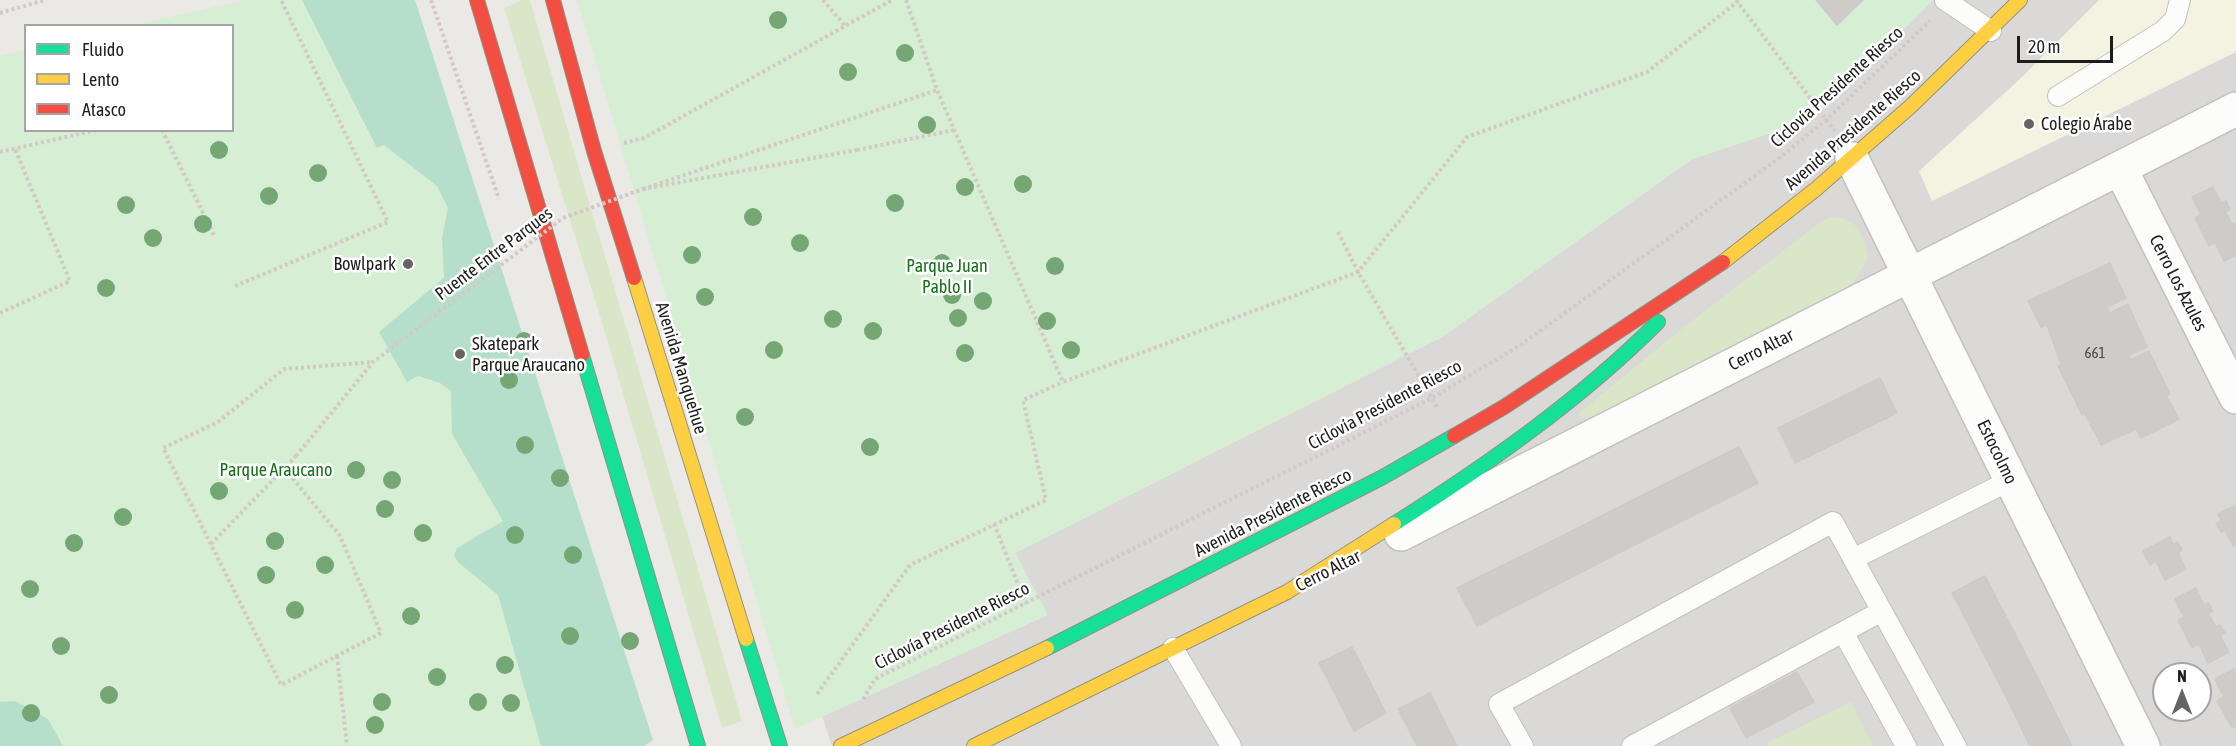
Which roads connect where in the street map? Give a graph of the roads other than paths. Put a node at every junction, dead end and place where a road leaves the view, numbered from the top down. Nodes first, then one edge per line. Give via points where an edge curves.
1 (477, 0) edge
2 (554, 0) edge
3 (2020, 0) edge
4 (2180, 0) edge
5 (1947, 2) edge
6 (1991, 32) junction
7 (2058, 96) dead end
8 (2236, 110) edge
9 (1852, 159) junction
10 (2120, 168) junction
11 (1909, 273) junction
12 (1702, 278) junction
13 (2236, 397) edge
14 (2011, 480) junction
15 (1853, 559) junction
16 (1287, 592) junction
17 (1882, 611) junction
18 (1843, 632) junction
19 (1173, 648) junction
20 (698, 746) edge
21 (780, 746) edge
22 (842, 746) edge
23 (974, 746) edge
24 (1231, 746) edge
25 (1523, 746) edge
26 (1632, 746) edge
27 (1906, 746) edge
28 (1956, 746) edge
29 (2143, 746) edge

1 - 20 main road
2 - 21 main road, Avenida Manquehue via 594,151
3 - 6 main road, Avenida Presidente Riesco
4 - 7 lane via 2175,19 2163,32
5 - 6 lane
6 - 9 main road, Avenida Presidente Riesco
8 - 10 street, Cerro Altar
9 - 11 street, Estocolmo
9 - 12 main road, Avenida Presidente Riesco
10 - 11 street, Cerro Altar
10 - 13 street, Cerro Los Azules
11 - 14 street, Estocolmo
11 - 16 street, Cerro Altar
12 - 16 main road, Avenida Presidente Riesco via 1620,360 1570,401 1427,503
12 - 22 main road, Avenida Presidente Riesco via 1454,438 1383,477 1068,638
14 - 15 lane
14 - 29 street, Estocolmo
15 - 17 lane
15 - 25 lane via 1833,522 1500,704
16 - 19 main road, Avenida Presidente Riesco
17 - 18 lane
17 - 28 lane
18 - 26 lane
18 - 27 lane
19 - 23 main road, Avenida Presidente Riesco
19 - 24 lane

